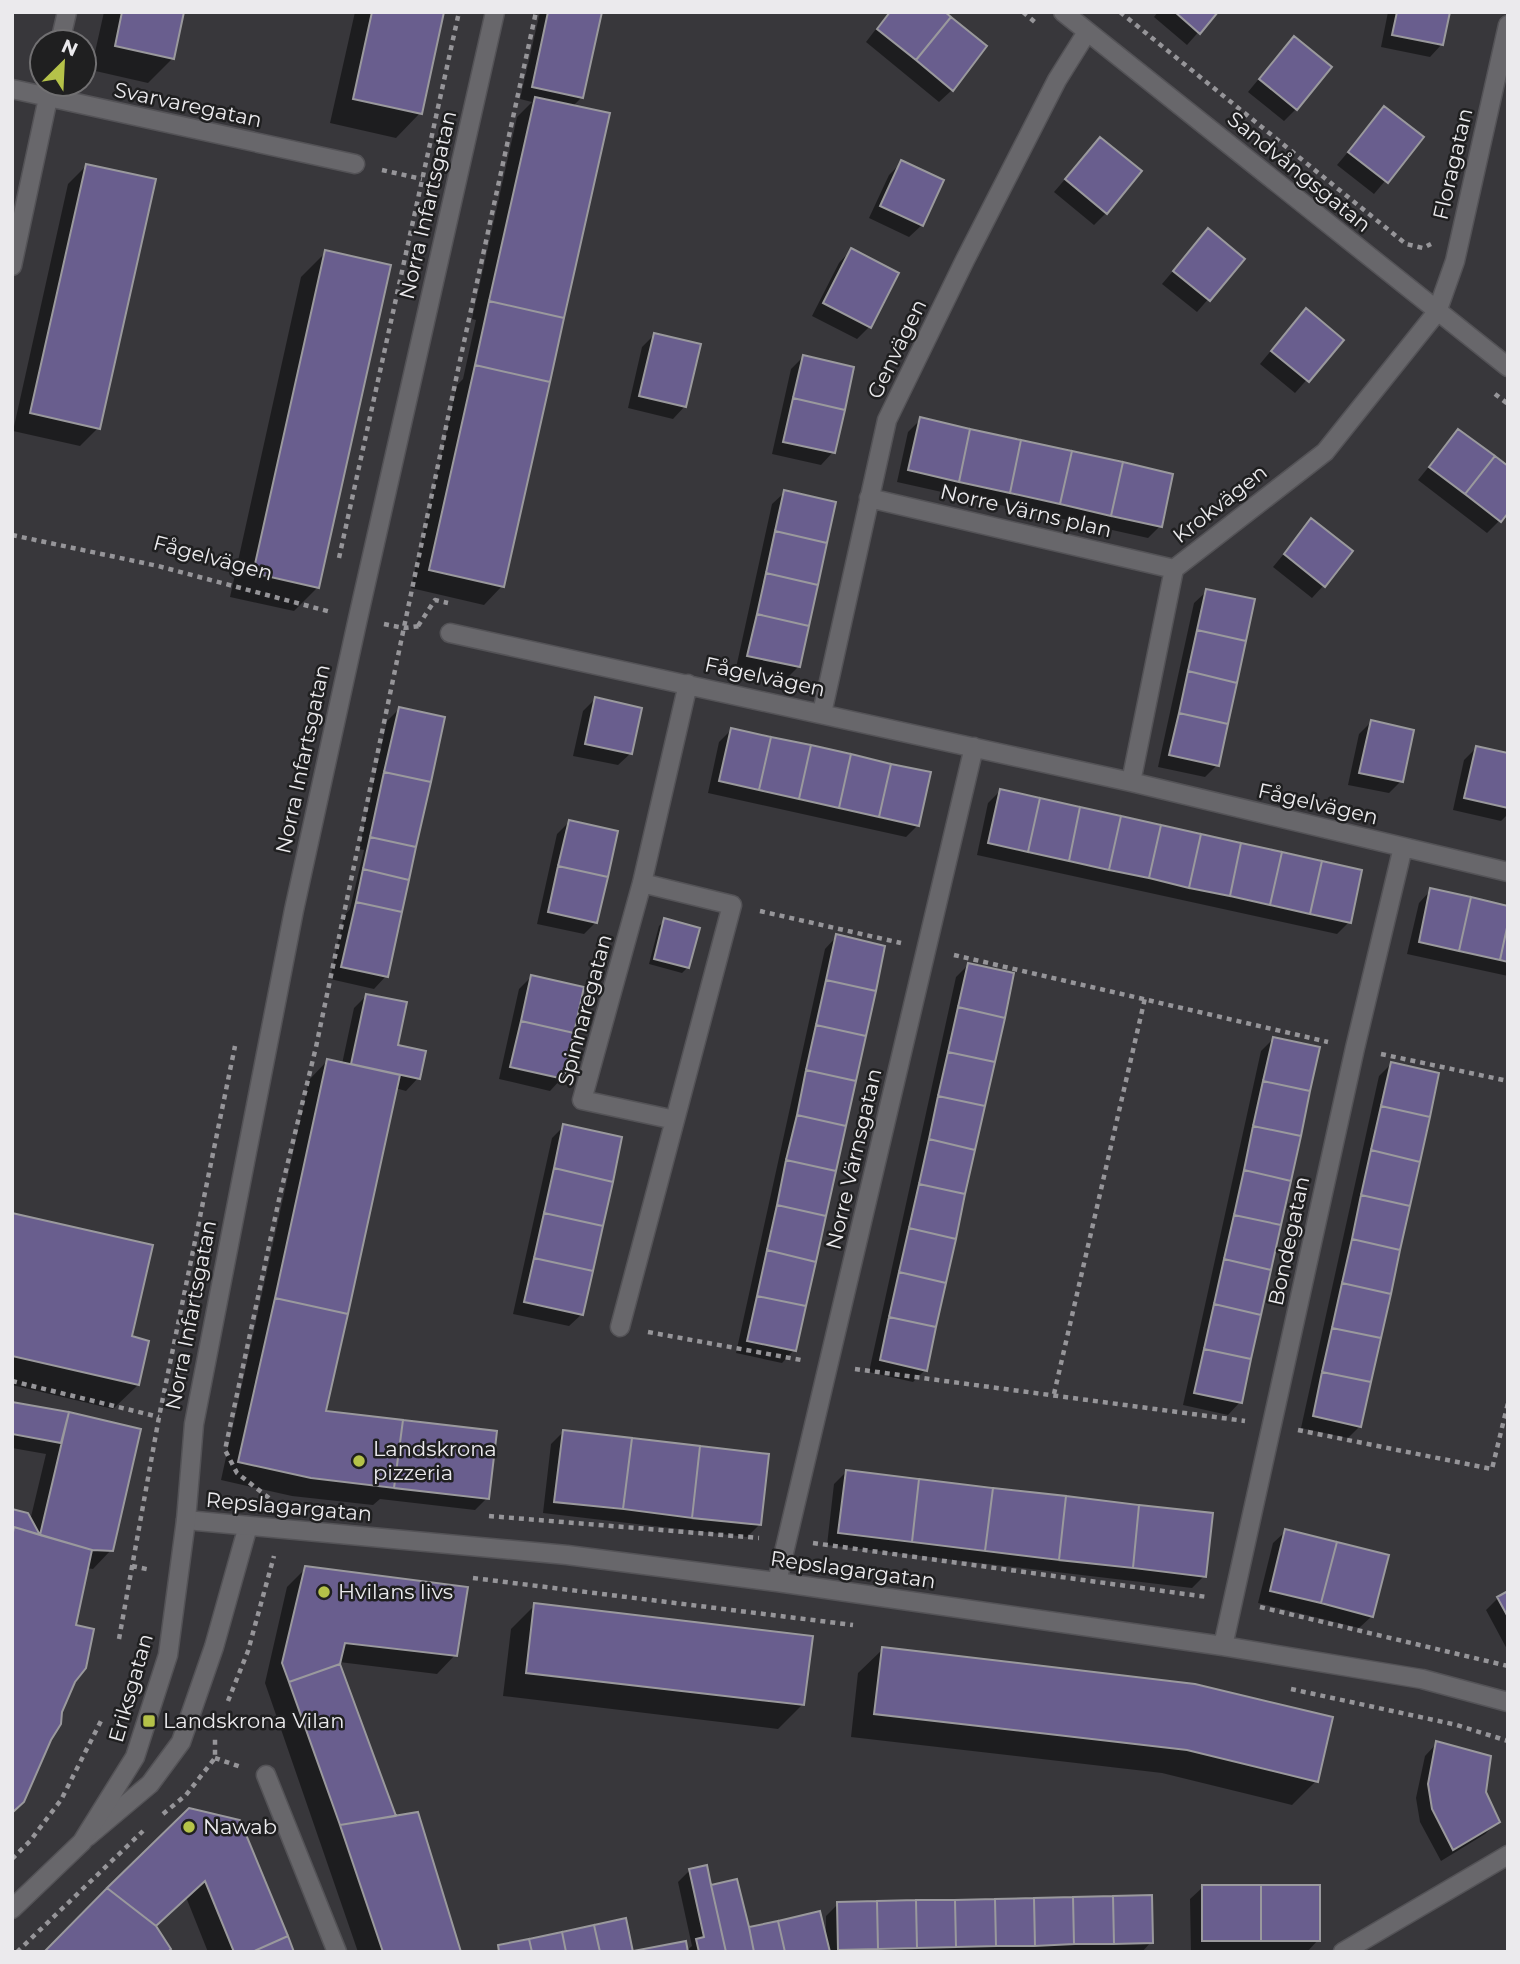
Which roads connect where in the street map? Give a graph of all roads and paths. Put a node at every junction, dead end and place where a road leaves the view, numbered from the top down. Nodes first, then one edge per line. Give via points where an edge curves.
1 (495, 12) edge
2 (536, 12) edge
3 (1063, 12) edge
4 (1120, 12) edge
5 (1508, 25) edge
6 (1087, 32) junction
7 (48, 98) edge
8 (78, 98) edge
9 (355, 164) joint
10 (422, 179) dead end
11 (1437, 240) dead end
12 (12, 266) edge
13 (1437, 312) junction
14 (1508, 367) edge
15 (869, 498) junction
16 (12, 534) edge
17 (1174, 569) junction
18 (358, 618) junction
19 (404, 628) junction
20 (450, 633) joint
21 (688, 684) junction
22 (822, 713) junction
23 (974, 747) junction
24 (1131, 782) junction
25 (1403, 847) junction
26 (1508, 872) edge
27 (642, 883) junction
28 (732, 905) junction
29 (927, 949) junction
30 (1145, 998) junction
31 (1355, 1048) junction
32 (1508, 1081) edge
33 (675, 1119) junction
34 (620, 1327) joint
35 (829, 1365) junction
36 (12, 1381) edge
37 (1054, 1394) junction
38 (1508, 1403) edge
39 (159, 1417) dead end
40 (1272, 1424) junction
41 (480, 1516) dead end
42 (186, 1520) junction
43 (248, 1526) junction
44 (280, 1530) junction
45 (787, 1540) junction
46 (468, 1577) dead end
47 (777, 1582) junction
48 (1233, 1601) junction
49 (855, 1625) dead end
50 (1223, 1646) junction
51 (1508, 1666) edge
52 (1288, 1689) dead end
53 (1508, 1702) edge
54 (224, 1712) dead end
55 (103, 1717) dead end
56 (220, 1724) dead end
57 (1508, 1741) edge
58 (266, 1775) dead end
59 (160, 1816) dead end
60 (152, 1823) dead end
61 (82, 1842) junction
62 (1508, 1856) edge
63 (12, 1859) edge
64 (12, 1909) edge
65 (17, 1952) edge
66 (337, 1952) edge
67 (1343, 1952) edge

1 - 18 street, Norra Infartsgatan
2 - 19 path
3 - 6 street, Sandvångsgatan
4 - 11 path via 1406,244 1423,248
5 - 13 street, Floragatan via 1455,261
6 - 13 street, Sandvångsgatan
6 - 15 street, Genvägen via 1045,104 887,420
7 - 12 street
8 - 9 street, Svarvaregatan
9 - 10 path
13 - 14 street, Sandvångsgatan
13 - 17 street, Krokvägen via 1325,452
15 - 17 street, Norre Värns plan
15 - 22 street, Genvägen
16 - 18 path, Fågelvägen
17 - 24 street, Krokvägen
18 - 19 path, Fågelvägen
18 - 42 street, Norra Infartsgatan via 230,1230 194,1424
19 - 20 path, Fågelvägen via 418,626
19 - 44 path via 225,1450 237,1473 271,1499
20 - 21 street, Fågelvägen
21 - 22 street, Fågelvägen
21 - 27 street, Spinnaregatan
22 - 23 street, Fågelvägen
23 - 24 street, Fågelvägen
23 - 29 street, Norre Värnsgatan
24 - 25 street, Fågelvägen
25 - 26 street, Fågelvägen
25 - 31 street, Bondegatan
27 - 28 street
27 - 33 street, Spinnaregatan via 582,1100
28 - 29 path
28 - 33 street
29 - 30 path
29 - 35 street, Norre Värnsgatan
30 - 31 path
30 - 37 path
31 - 32 path
31 - 40 street, Bondegatan
33 - 34 street
34 - 35 path
35 - 37 path
35 - 45 street, Norre Värnsgatan
36 - 39 path
37 - 40 path
38 - 40 path via 1492,1469
40 - 48 street, Bondegatan
41 - 45 path
42 - 43 street, Repslagargatan
42 - 61 street, Eriksgatan via 168,1655 149,1721 135,1757
43 - 44 street, Repslagargatan
43 - 61 street via 181,1742 150,1784
44 - 47 street, Repslagargatan via 567,1555
44 - 54 path via 248,1651
45 - 47 street, Norre Värnsgatan
45 - 48 path
46 - 49 path
47 - 50 street, Repslagargatan
48 - 50 street, Bondegatan
48 - 51 path
50 - 53 street, Repslagargatan via 1422,1679
52 - 57 path via 1457,1725
55 - 63 path via 61,1800
56 - 59 path via 215,1758 187,1795
58 - 66 street
60 - 65 path
61 - 64 street, Eriksgatan
62 - 67 street

